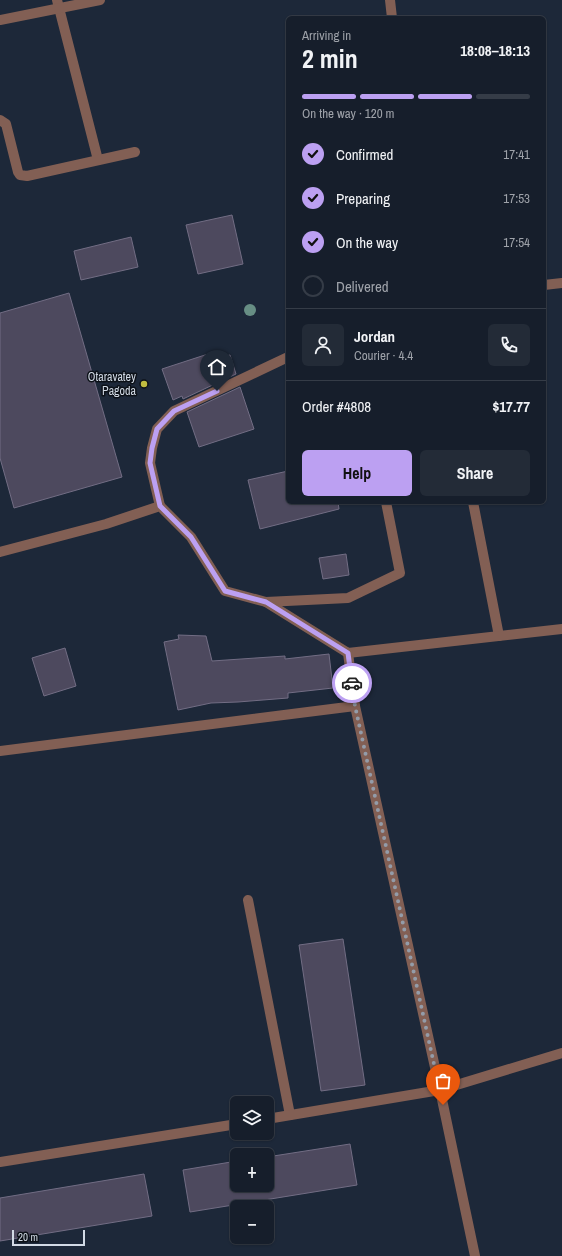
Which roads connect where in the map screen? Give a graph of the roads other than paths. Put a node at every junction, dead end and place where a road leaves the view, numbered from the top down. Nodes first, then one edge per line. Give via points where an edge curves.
1 (100, 0) edge
2 (390, 0) edge
3 (58, 4) edge
4 (392, 16) edge
5 (0, 20) edge
6 (0, 120) edge
7 (135, 152) dead end
8 (98, 160) junction
9 (562, 283) edge
10 (546, 285) edge
11 (286, 358) edge
12 (386, 504) edge
13 (473, 504) edge
14 (160, 506) junction
15 (0, 552) edge
16 (266, 602) junction
17 (562, 629) edge
18 (500, 636) junction
19 (348, 653) junction
20 (355, 706) junction
21 (0, 751) edge
22 (248, 900) dead end
23 (562, 1053) edge
24 (440, 1090) junction
25 (290, 1115) junction
26 (274, 1118) edge
27 (230, 1125) edge
28 (0, 1162) edge
29 (475, 1256) edge

1 - 3 street
2 - 4 street
3 - 5 street
3 - 8 street
6 - 8 street via 6,124 20,175 27,176
7 - 8 street
9 - 10 street
11 - 14 street via 174,411 157,429 150,463
12 - 16 street via 400,572 348,598
13 - 18 street
14 - 15 street via 106,524
14 - 16 street via 191,537 225,591
16 - 19 street
17 - 18 street
18 - 19 street
19 - 20 street
20 - 21 street
20 - 24 street
22 - 25 street
23 - 24 street
24 - 25 street
24 - 29 street
25 - 26 street
27 - 28 street

